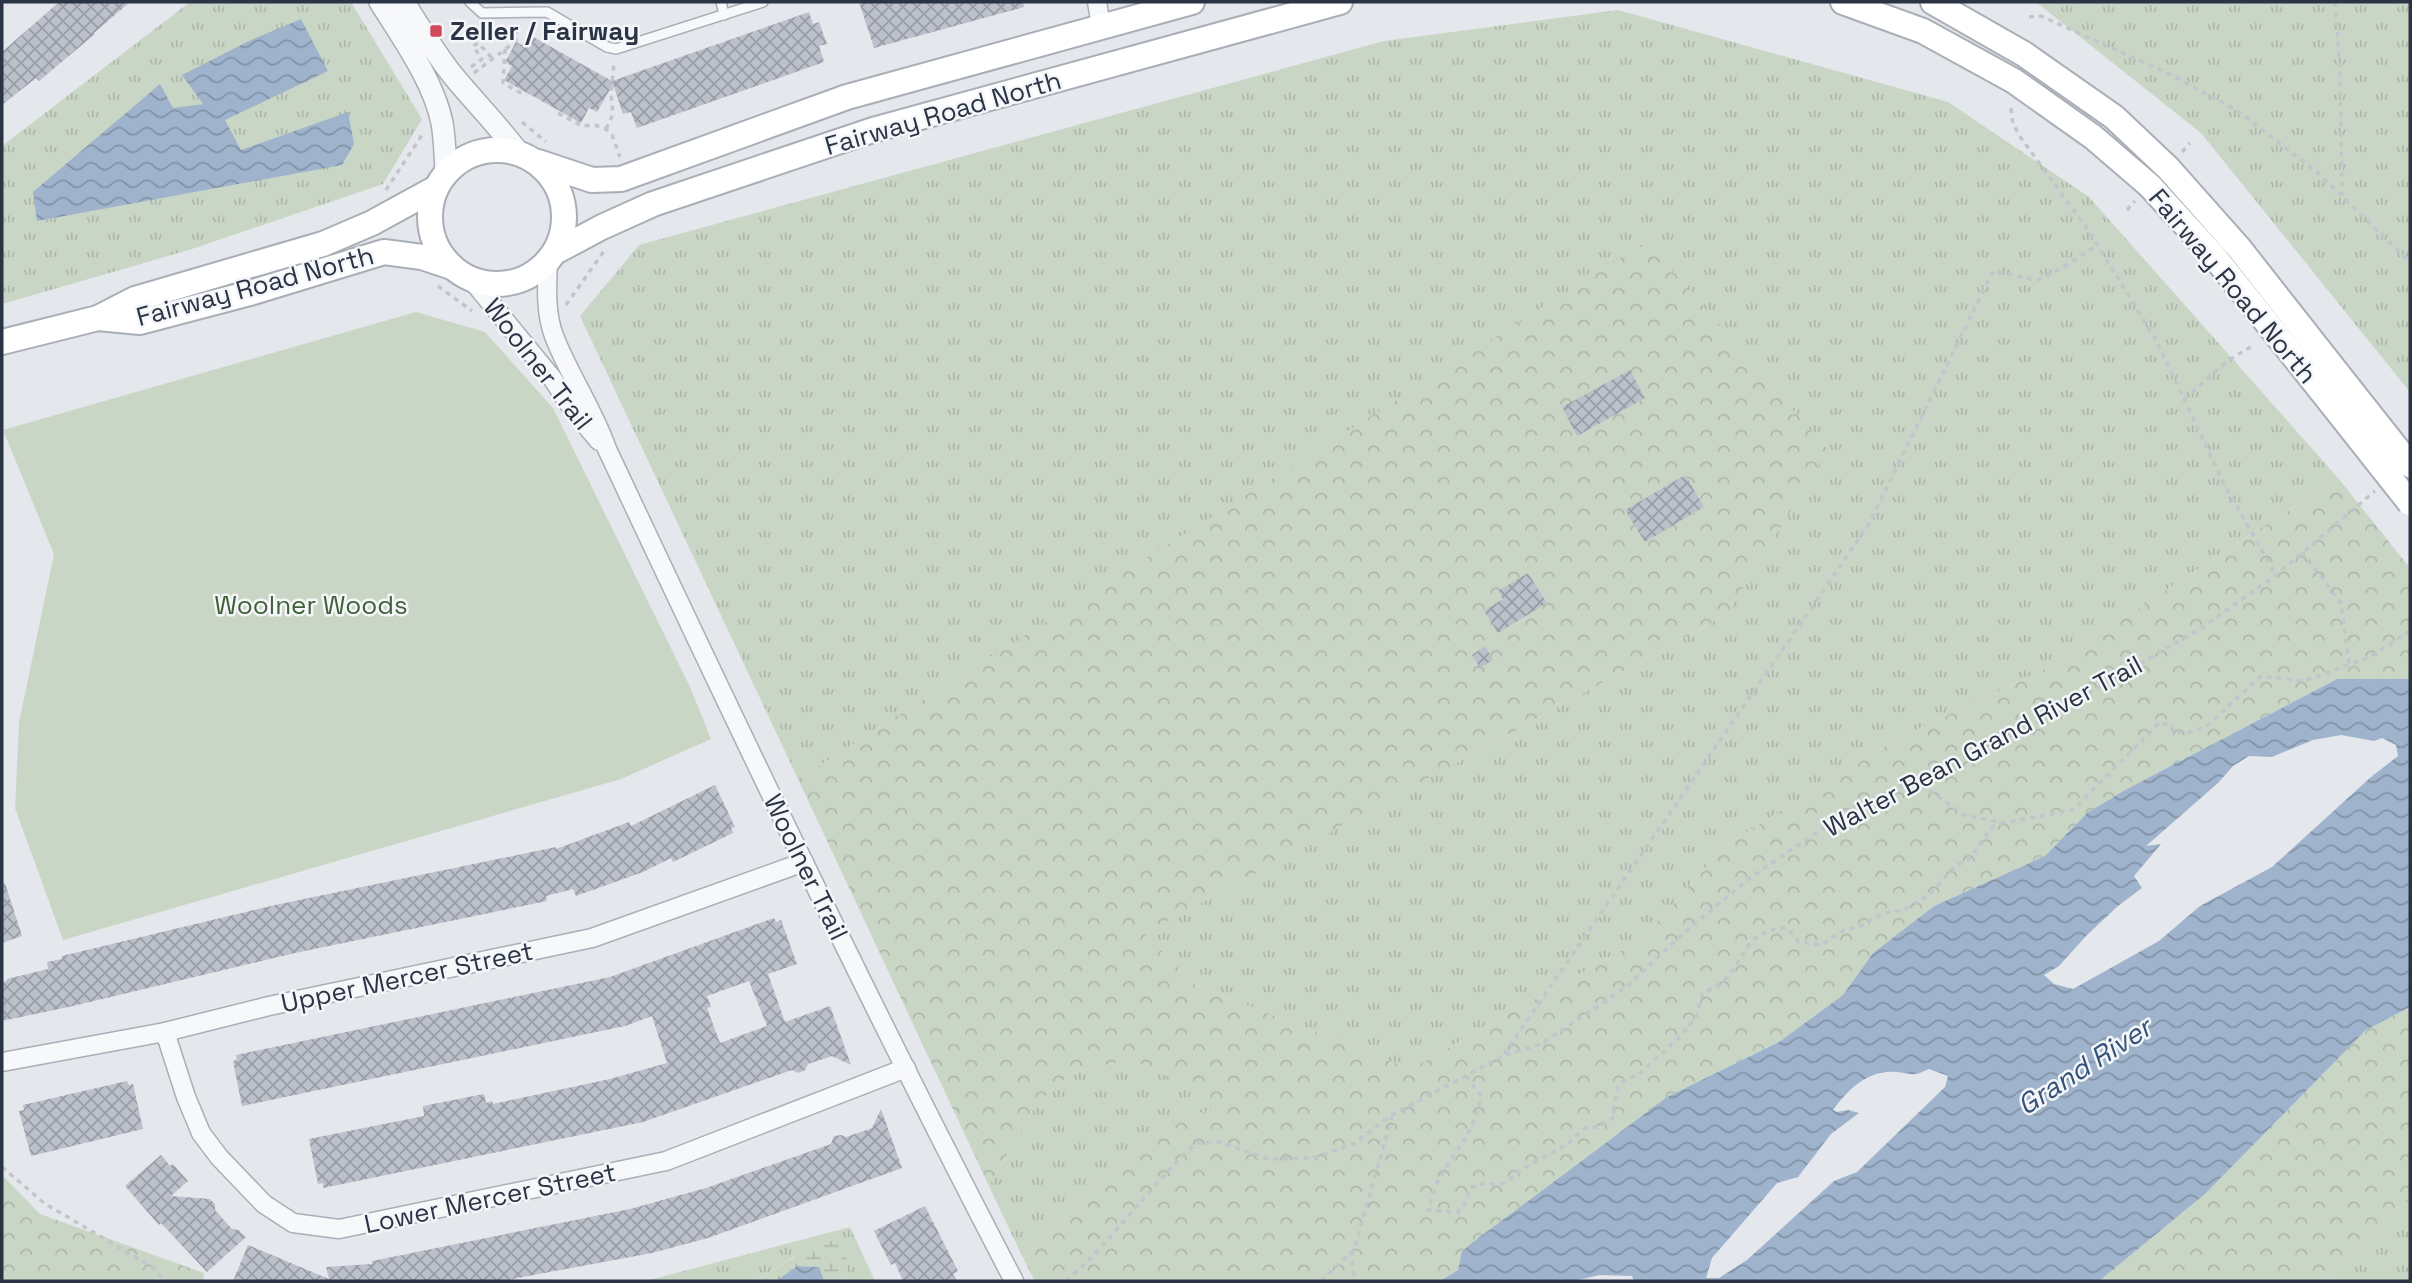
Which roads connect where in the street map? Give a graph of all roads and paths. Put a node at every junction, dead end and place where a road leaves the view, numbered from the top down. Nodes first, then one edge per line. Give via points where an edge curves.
1 (380, 2) edge
2 (404, 2) edge
3 (470, 2) edge
4 (721, 2) edge
5 (763, 2) edge
6 (1097, 2) edge
7 (1192, 2) edge
8 (1340, 2) edge
9 (1843, 2) edge
10 (1933, 2) edge
11 (2335, 2) edge
12 (724, 15) junction
13 (2029, 17) dead end
14 (516, 22) dead end
15 (1101, 26) junction
16 (505, 49) junction
17 (616, 49) junction
18 (492, 58) junction
19 (468, 69) dead end
20 (473, 75) dead end
21 (526, 96) dead end
22 (2011, 108) dead end
23 (558, 113) dead end
24 (513, 115) dead end
25 (428, 126) dead end
26 (606, 129) junction
27 (537, 154) junction
28 (620, 157) dead end
29 (441, 180) junction
30 (2342, 196) junction
31 (382, 197) dead end
32 (610, 242) dead end
33 (2097, 245) junction
34 (552, 256) junction
35 (2410, 262) edge
36 (462, 273) junction
37 (431, 282) dead end
38 (562, 311) dead end
39 (475, 314) dead end
40 (98, 318) junction
41 (2, 342) edge
42 (2255, 344) dead end
43 (2340, 395) junction
44 (2184, 399) junction
45 (607, 449) junction
46 (2410, 465) edge
47 (2380, 487) dead end
48 (2410, 503) edge
49 (2302, 552) junction
50 (2276, 575) junction
51 (2410, 631) edge
52 (2349, 664) junction
53 (1913, 779) junction
54 (2003, 823) junction
55 (804, 862) junction
56 (165, 1031) junction
57 (1503, 1056) junction
58 (2, 1062) edge
59 (906, 1068) junction
60 (1466, 1076) junction
61 (1392, 1115) junction
62 (2, 1166) edge
63 (1352, 1251) junction
64 (165, 1281) edge
65 (1014, 1281) edge
66 (1066, 1281) edge
67 (1321, 1281) edge
68 (1354, 1281) edge

1 - 29 street via 438,108
2 - 27 street via 455,78
3 - 17 lane via 482,13 547,12
4 - 12 lane
5 - 12 lane
6 - 15 street
7 - 15 main road, Fairway Road North
8 - 34 main road, Fairway Road North via 873,130 653,204
9 - 43 main road, Fairway Road North via 1923,31 2014,81 2093,137 2150,186
10 - 43 main road, Fairway Road North via 2024,54 2114,117 2168,167 2239,248
11 - 30 path
12 - 17 lane
13 - 30 path via 2041,16 2235,109
14 - 16 path via 516,41
15 - 27 main road, Fairway Road North via 847,97 621,178 592,180
16 - 18 path
16 - 21 path via 503,83
17 - 26 path via 613,114
18 - 19 path via 478,43 473,46 482,59
18 - 20 path
22 - 33 path via 2021,138
23 - 26 path via 582,126
24 - 27 path
25 - 31 path
26 - 28 path
27 - 29 main road via 488,150 468,156
27 - 34 main road via 564,202 564,228
29 - 36 main road via 431,204 430,222 442,255
29 - 40 main road, Fairway Road North via 344,236 135,299
30 - 35 path
32 - 38 path
33 - 44 path via 2155,338
33 - 57 path via 2037,280 1993,271 1869,524
34 - 36 main road via 528,277 513,282 489,284
34 - 45 street, Woolner Trail via 548,312 554,335
36 - 40 main road, Fairway Road North via 422,257 384,252 140,322
36 - 45 street, Woolner Trail
37 - 39 path
40 - 41 main road, Fairway Road North
42 - 44 path
43 - 46 main road, Fairway Road North, bridge
43 - 48 main road, Fairway Road North, bridge
44 - 50 path via 2224,484
45 - 55 street, Woolner Trail
47 - 49 path, Walter Bean Grand River Trail
49 - 50 path, Walter Bean Grand River Trail
49 - 52 path via 2341,603
50 - 53 path, Walter Bean Grand River Trail via 2202,628 2107,684 2024,730
51 - 52 path via 2370,657
52 - 54 path via 2304,681 2261,676 2209,724 2193,732 2174,733 2170,724 2160,722 2073,810
53 - 54 path via 1964,815
53 - 57 path, Walter Bean Grand River Trail via 1852,808 1754,876 1626,987 1541,1044
54 - 60 path via 1993,826 1969,859 1954,867 1930,894 1903,910 1882,913 1821,945 1799,942 1787,928 1756,936 1721,984 1702,995 1697,1015 1681,1036 1618,1087 1612,1119 1583,1129 1568,1144 1507,1182 1470,1188 1458,1212 1428,1210 1441,1175 1477,1117 1481,1096
55 - 56 street, Upper Mercer Street via 592,938
55 - 59 street, Woolner Trail
56 - 58 street, Upper Mercer Street
56 - 59 street, Lower Mercer Street via 201,1133 219,1157 264,1204 292,1223 340,1229 666,1161
57 - 60 path, Walter Bean Grand River Trail
59 - 65 street, Woolner Trail
60 - 61 path, Walter Bean Grand River Trail
61 - 63 path
61 - 66 path, Walter Bean Grand River Trail via 1353,1144 1313,1157 1268,1159 1221,1142 1196,1143
62 - 64 path via 44,1203 153,1268
63 - 67 path
63 - 68 path

